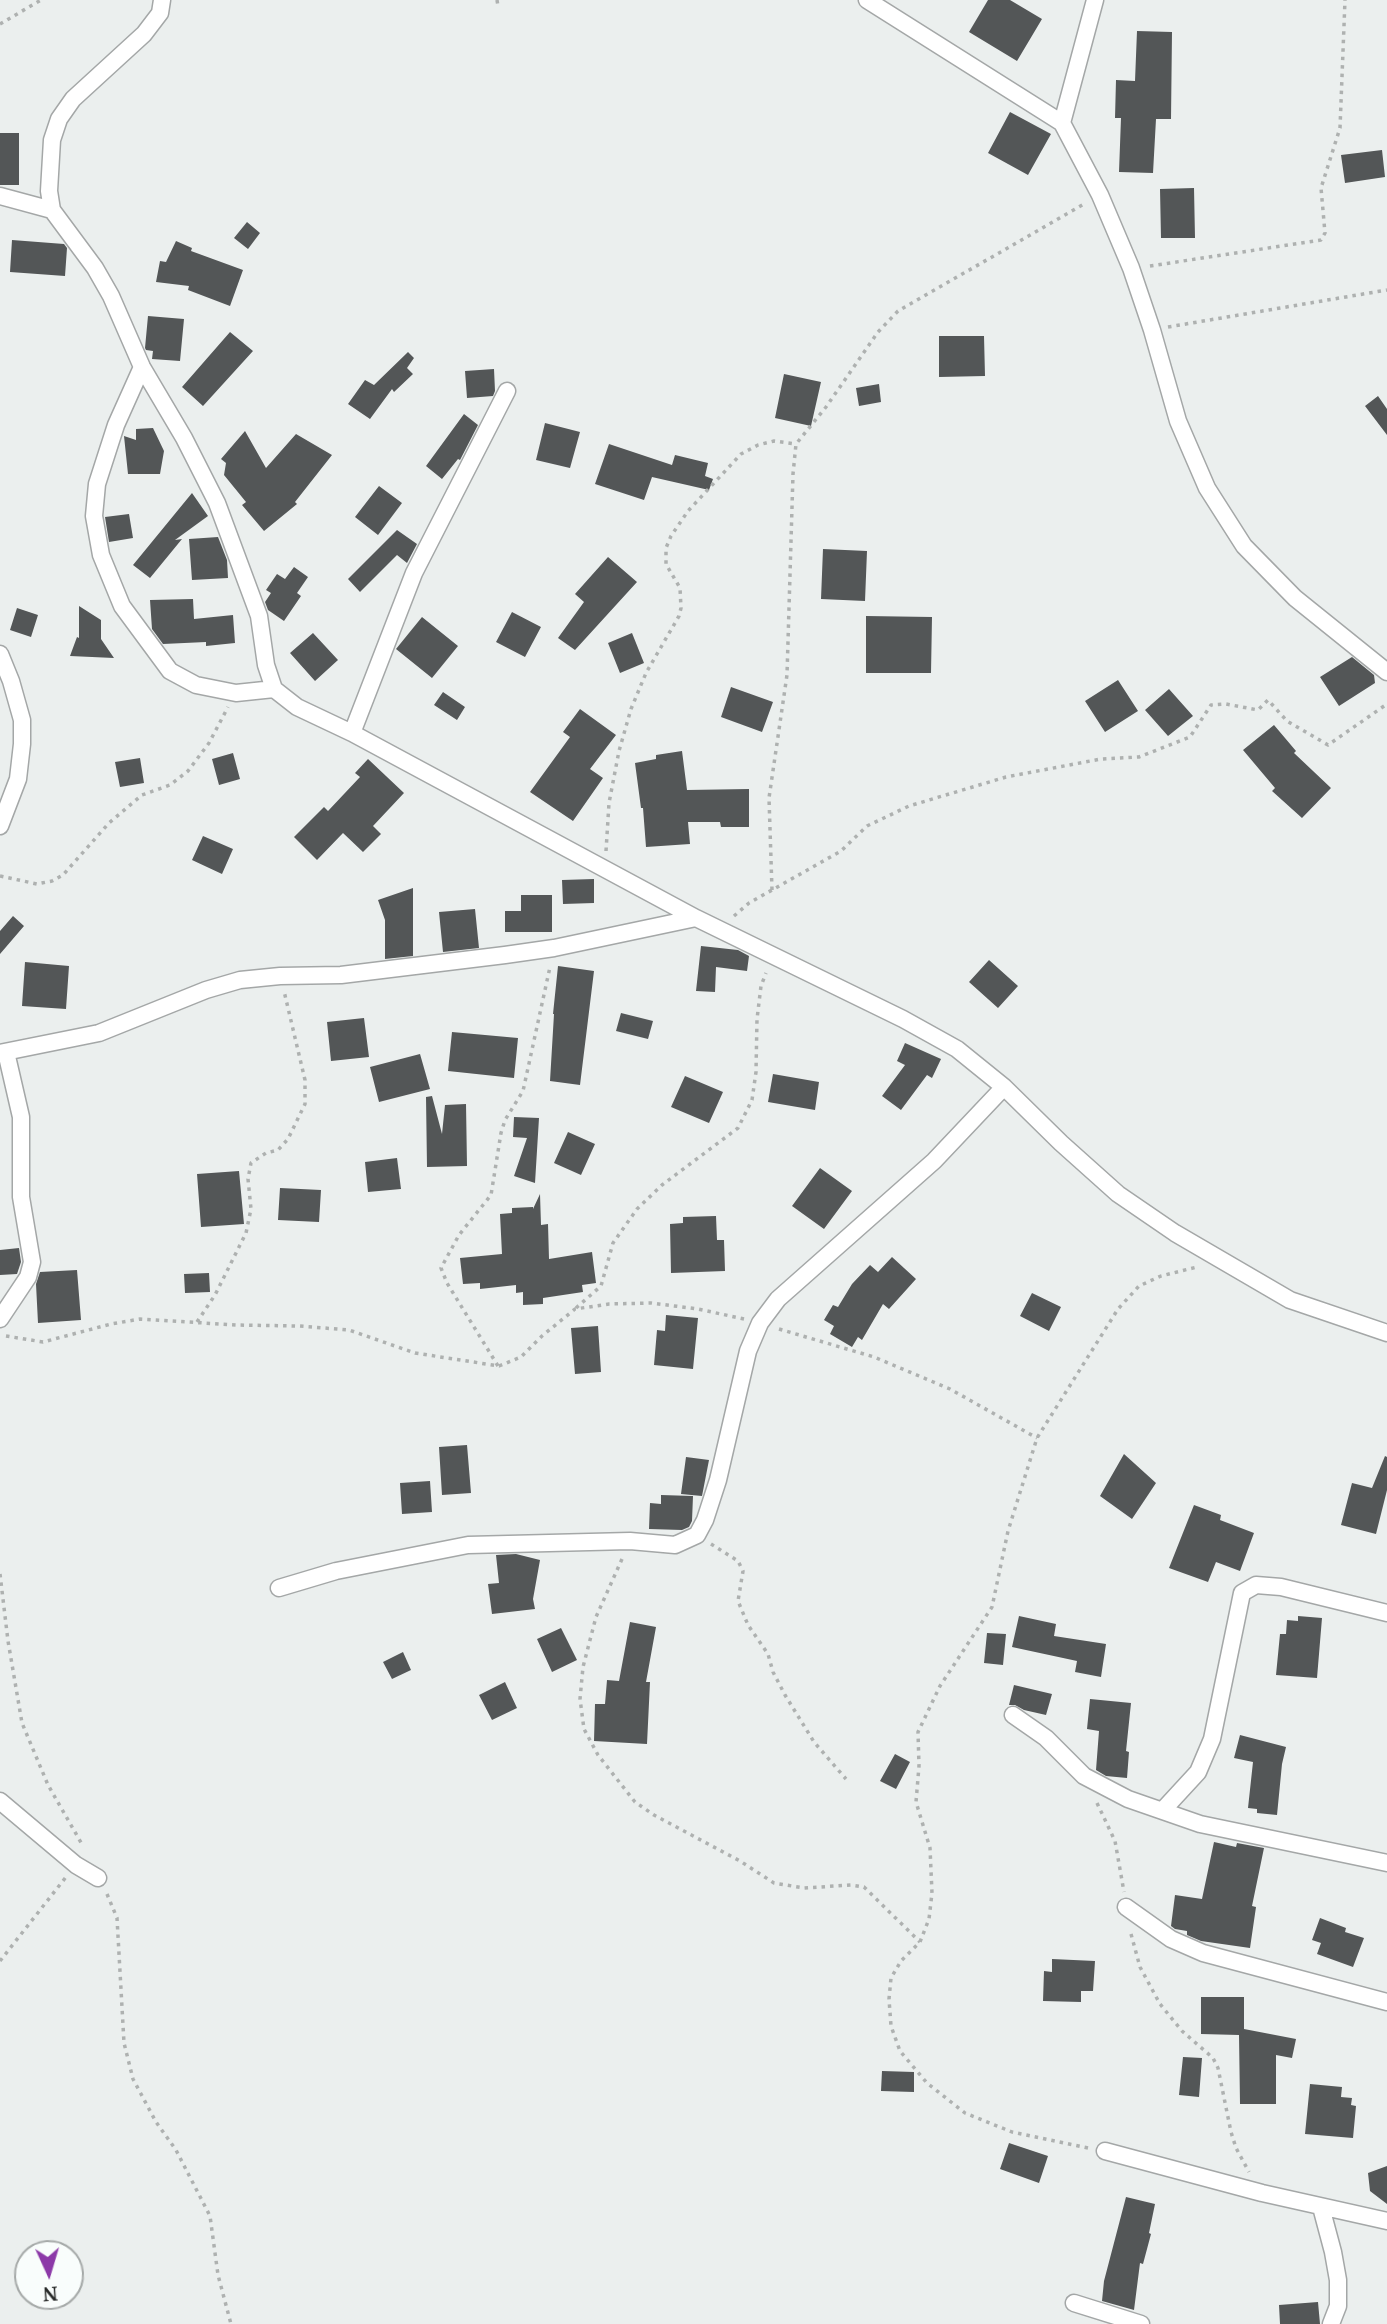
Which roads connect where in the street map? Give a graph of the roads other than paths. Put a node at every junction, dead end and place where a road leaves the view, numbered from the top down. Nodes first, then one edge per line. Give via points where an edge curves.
1 (174, 0) edge
2 (867, 0) edge
3 (1096, 0) edge
4 (161, 7) edge
5 (1062, 123) junction
6 (0, 196) edge
7 (52, 210) junction
8 (142, 367) junction
9 (507, 391) dead end
10 (0, 654) edge
11 (1387, 672) edge
12 (274, 689) junction
13 (352, 733) junction
14 (0, 826) edge
15 (696, 918) junction
16 (3, 1053) edge
17 (1004, 1087) junction
18 (0, 1319) edge
19 (1387, 1333) edge
20 (279, 1588) dead end
21 (1387, 1613) edge
22 (1013, 1715) dead end
23 (0, 1801) edge
24 (1163, 1810) junction
25 (1387, 1863) edge
26 (97, 1878) road end
27 (1126, 1908) road end
28 (1387, 2001) edge
29 (1105, 2151) dead end
30 (1321, 2207) junction
31 (1387, 2221) edge
32 (1074, 2302) dead end
33 (1141, 2324) edge
34 (1331, 2324) edge

1 - 4 street
2 - 5 street
3 - 5 street
4 - 7 street via 144,34 73,99 59,119 49,172
5 - 11 street via 1131,268 1178,421 1207,488 1244,546 1295,598
6 - 7 street
7 - 8 street via 95,268
8 - 12 street via 217,503 259,615
8 - 12 street via 97,484 94,516 101,555 122,606 170,671 196,685 236,693
9 - 13 street via 414,573
10 - 14 street via 22,720 22,744 18,779
12 - 13 street via 297,706
13 - 15 street
15 - 16 street via 554,948 229,984 99,1033
15 - 17 street via 903,1019 957,1049
16 - 18 street via 21,1117 22,1197 32,1262 28,1277
17 - 19 street via 1118,1194 1175,1233 1290,1300
17 - 20 street via 934,1161 778,1299 760,1323 748,1351 718,1480 697,1535 676,1545 630,1541 468,1545 336,1571
21 - 24 street via 1281,1587 1256,1585 1242,1594 1212,1739 1198,1772
22 - 24 street via 1046,1738 1084,1776 1128,1799
23 - 26 street
24 - 25 street via 1200,1824
27 - 28 street via 1171,1939 1202,1953
29 - 30 street
30 - 31 street
30 - 34 street via 1338,2280 1338,2306
32 - 33 street

